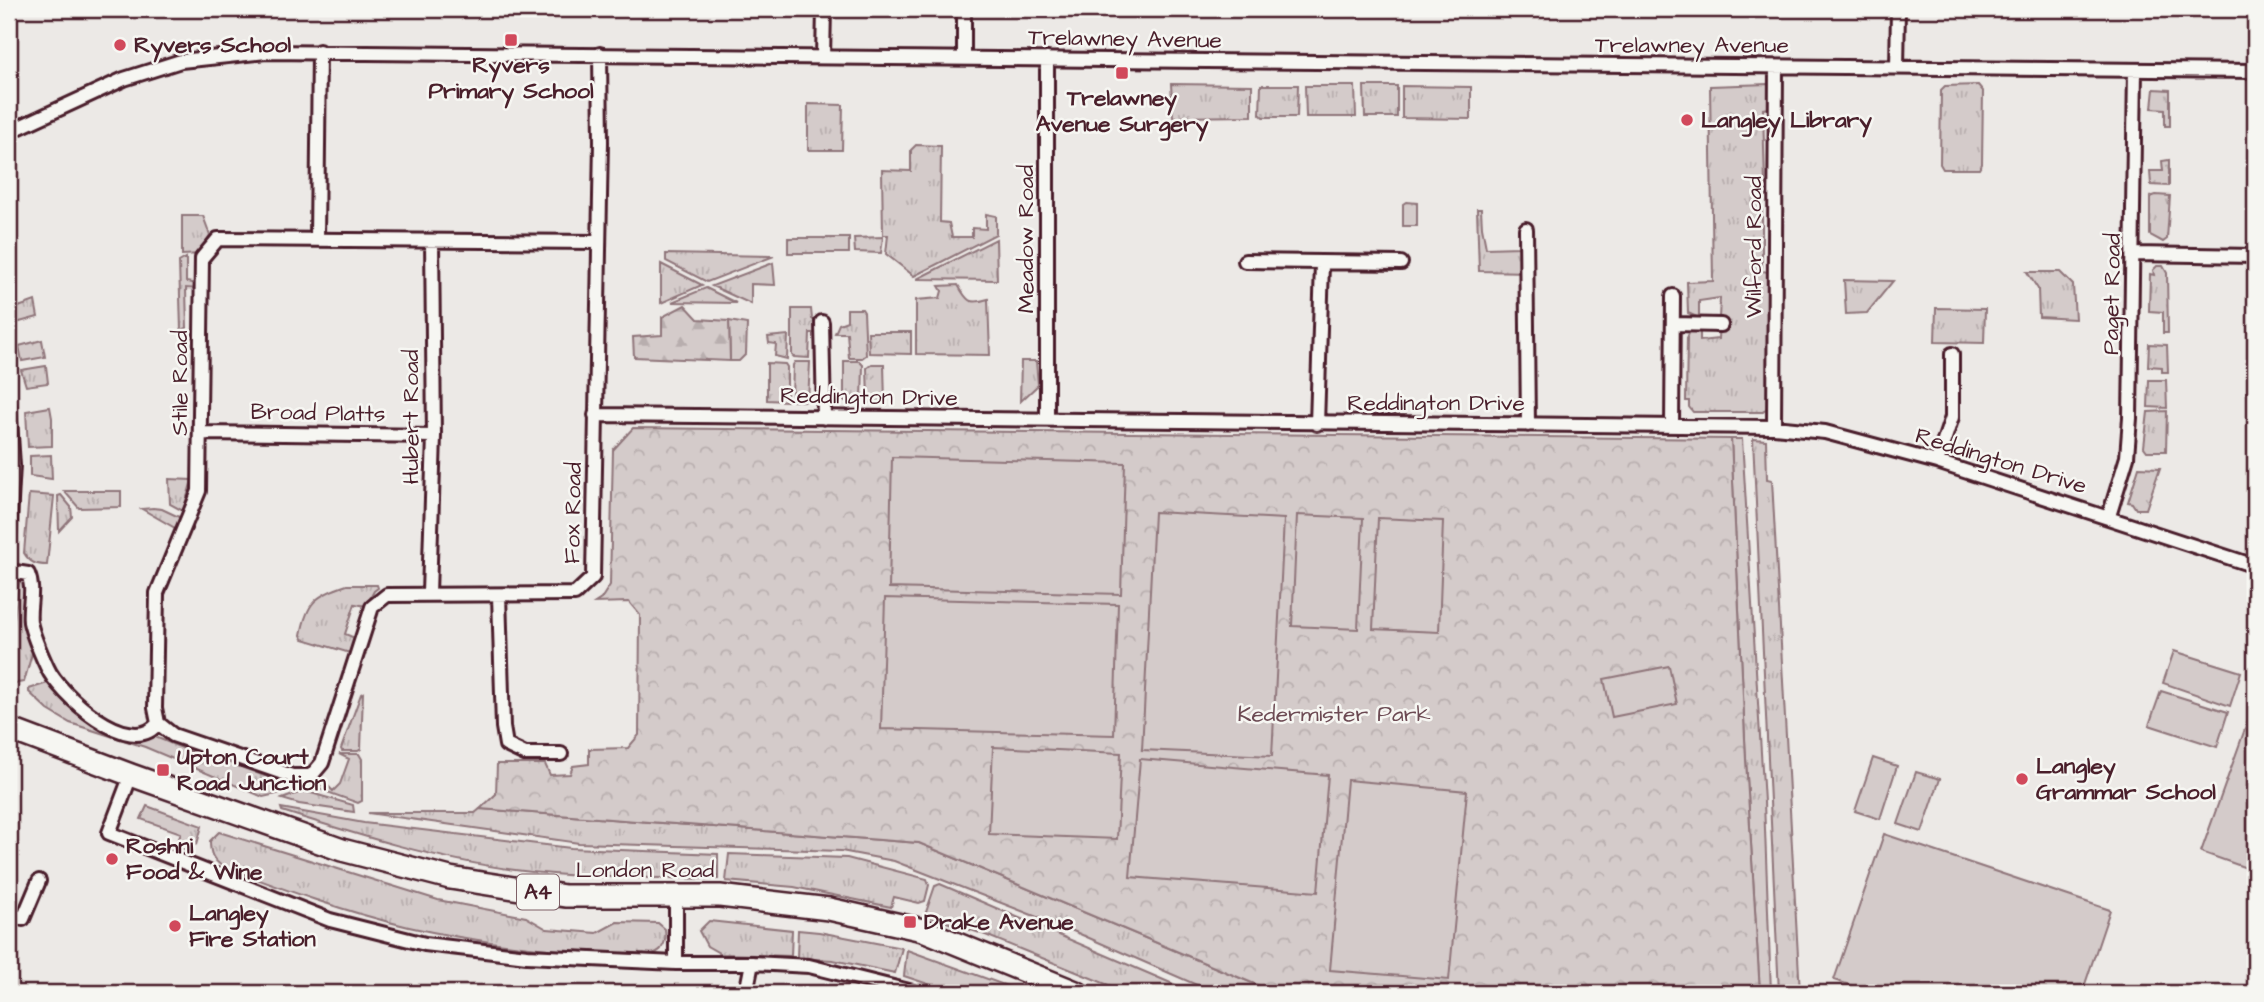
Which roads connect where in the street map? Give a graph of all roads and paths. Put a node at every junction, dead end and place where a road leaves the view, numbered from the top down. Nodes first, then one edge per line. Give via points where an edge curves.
1 (824, 9) edge
2 (964, 9) edge
3 (1898, 9) edge
4 (319, 51) junction
5 (600, 54) junction
6 (823, 57) junction
7 (964, 58) junction
8 (1047, 59) junction
9 (1776, 67) junction
10 (1898, 68) junction
11 (2135, 70) junction
12 (2255, 71) edge
13 (9, 132) edge
14 (1526, 229) dead end
15 (317, 239) junction
16 (432, 242) junction
17 (599, 242) junction
18 (2134, 254) junction
19 (2255, 256) edge
20 (1245, 261) dead end
21 (1401, 263) dead end
22 (1322, 264) junction
23 (1673, 296) dead end
24 (822, 323) dead end
25 (1673, 324) junction
26 (1721, 325) dead end
27 (1952, 354) dead end
28 (9, 406) edge
29 (595, 415) junction
30 (824, 418) junction
31 (1047, 420) junction
32 (1317, 424) junction
33 (1528, 425) junction
34 (1672, 426) junction
35 (1774, 426) junction
36 (201, 433) junction
37 (434, 436) junction
38 (1937, 462) junction
39 (2109, 516) junction
40 (9, 536) edge
41 (2255, 566) edge
42 (9, 571) edge
43 (429, 593) junction
44 (499, 595) junction
45 (158, 723) junction
46 (9, 729) edge
47 (561, 754) dead end
48 (131, 775) junction
49 (39, 881) dead end
50 (676, 895) junction
51 (9, 913) edge
52 (751, 962) junction
53 (676, 963) junction
54 (746, 993) edge
55 (916, 993) edge
56 (1078, 993) edge

1 - 6 street
2 - 7 street
3 - 10 street
4 - 5 street, Trelawney Avenue
4 - 13 street, Trelawney Avenue via 181,61 124,79
4 - 15 street
5 - 6 street, Trelawney Avenue
5 - 17 street, Fox Road
6 - 7 street, Trelawney Avenue
7 - 8 street, Trelawney Avenue
8 - 9 street, Trelawney Avenue
8 - 31 street, Meadow Road
9 - 10 street, Trelawney Avenue
9 - 35 street, Wilford Road
10 - 11 street, Trelawney Avenue
11 - 12 street, Trelawney Avenue
11 - 18 street, Paget Road
14 - 33 street
15 - 16 street, Stile Road
15 - 36 street, Stile Road via 218,239 202,258
16 - 17 street, Stile Road
16 - 37 street, Hubert Road
17 - 29 street, Fox Road
18 - 19 street
18 - 39 street, Paget Road via 2127,457
20 - 22 street
21 - 22 street
22 - 32 street
23 - 25 street
24 - 30 street
25 - 26 street
25 - 34 street
27 - 38 street via 1952,417
28 - 40 street via 13,465
29 - 30 street, Reddington Drive
29 - 44 street, Fox Road via 593,577 575,594
30 - 31 street, Reddington Drive
31 - 32 street, Reddington Drive
32 - 33 street, Reddington Drive
33 - 34 street, Reddington Drive
34 - 35 street, Reddington Drive
35 - 38 street, Reddington Drive via 1825,432
36 - 37 street, Broad Platts
36 - 45 street, Stile Road via 199,491 157,593
37 - 43 street, Hubert Road
38 - 39 street, Reddington Drive
39 - 41 street, Reddington Drive
42 - 45 street via 28,574 32,583 30,621 48,670 86,712 116,731 128,733 141,733
43 - 44 street, Fox Road
43 - 45 street, Fox Road via 387,595 372,607 322,763 311,776 292,776 173,735
44 - 47 street via 506,746 525,754
46 - 48 main road, London Road / A4
48 - 50 main road, London Road / A4 via 342,850 450,878 565,896
48 - 53 street via 108,832 330,920 425,944 527,956
49 - 51 street via 23,919
50 - 53 street
50 - 56 main road, London Road / A4 via 829,909 922,930
52 - 53 street
52 - 54 street
52 - 55 street via 809,967

